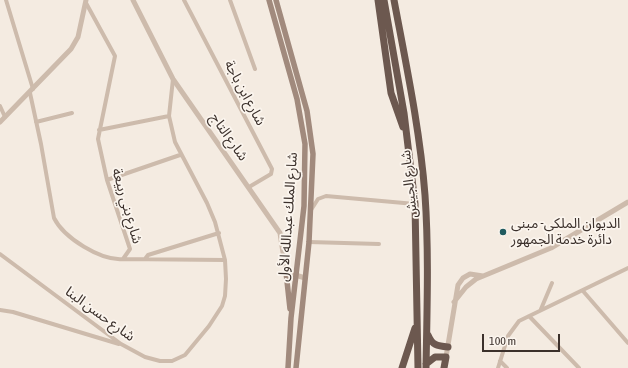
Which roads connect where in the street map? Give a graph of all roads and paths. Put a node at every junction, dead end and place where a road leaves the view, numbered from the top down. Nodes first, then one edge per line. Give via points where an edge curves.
1 (6, 0) edge
2 (133, 0) edge
3 (184, 0) edge
4 (230, 0) edge
5 (269, 0) edge
6 (276, 0) edge
7 (378, 0) edge
8 (384, 0) edge
9 (394, 0) edge
10 (86, 2) edge
11 (255, 69) dead end
12 (174, 79) junction
13 (32, 91) junction
14 (0, 106) edge
15 (72, 113) dead end
16 (169, 116) junction
17 (5, 117) junction
18 (0, 122) edge
19 (36, 122) junction
20 (98, 130) junction
21 (407, 137) junction
22 (180, 155) junction
23 (107, 180) junction
24 (249, 187) junction
25 (628, 202) edge
26 (415, 204) junction
27 (311, 210) junction
28 (219, 233) junction
29 (309, 242) junction
30 (379, 244) dead end
31 (0, 254) edge
32 (2, 259) edge
33 (123, 259) junction
34 (145, 259) junction
35 (224, 260) junction
36 (628, 268) edge
37 (286, 272) junction
38 (296, 275) junction
39 (483, 276) junction
40 (305, 278) junction
41 (552, 283) dead end
42 (583, 291) junction
43 (454, 302) junction
44 (541, 309) junction
45 (0, 310) edge
46 (529, 316) junction
47 (291, 318) junction
48 (418, 320) junction
49 (427, 333) junction
50 (628, 343) edge
51 (121, 344) junction
52 (448, 347) junction
53 (446, 357) junction
54 (500, 361) junction
55 (426, 366) edge
56 (288, 368) edge
57 (296, 368) edge
58 (402, 368) edge
59 (418, 368) edge
60 (444, 368) edge
61 (498, 368) edge
62 (506, 368) edge
63 (579, 368) edge

1 - 13 street, شارع بني ربيعة
2 - 12 street, شارع التاج
3 - 24 street, شارع ابن باجة via 272,169 271,174
4 - 11 street
5 - 38 main road, شارع الملك عبدالله الأول via 297,99 305,144 305,180
6 - 27 main road, شارع الملك عبدالله الأول via 300,80 309,122 313,168
7 - 21 highway via 392,93
8 - 21 highway, شارع الجيش
9 - 49 highway, شارع الجيش via 423,178 428,260
10 - 13 street via 76,42
10 - 20 street, شارع بني ربيعة via 115,56
12 - 16 street, شارع حسن البنا
12 - 24 street, شارع التاج
13 - 17 street
13 - 19 street, شارع بني ربيعة
14 - 17 street
15 - 19 street
16 - 20 street
16 - 22 street, شارع حسن البنا
17 - 18 street
19 - 33 street, شارع بني ربيعة via 56,223 74,241 112,259
20 - 23 street, شارع بني ربيعة
21 - 26 highway, شارع الجيش
22 - 23 street
22 - 28 street, شارع حسن البنا via 207,204
23 - 33 street, شارع بني ربيعة via 130,249
24 - 37 street, شارع التاج via 280,233
25 - 39 street via 551,248
26 - 27 street via 326,196 318,199
26 - 48 highway, شارع الجيش
27 - 29 main road, شارع الملك عبدالله الأول
28 - 34 street via 148,255
28 - 35 street, شارع حسن البنا
29 - 30 street
29 - 40 main road, شارع الملك عبدالله الأول
31 - 32 street, شارع حسن البنا
32 - 51 street, شارع حسن البنا
33 - 34 street
34 - 35 street
35 - 51 street, شارع حسن البنا via 225,296 222,306 185,355 172,361 160,361 145,357
36 - 42 street
37 - 38 street
37 - 47 main road
38 - 40 street
38 - 47 main road, شارع الملك عبدالله الأول
39 - 43 street via 466,287
39 - 43 street via 470,274 463,278 458,284
40 - 57 main road, شارع الملك عبدالله الأول
41 - 44 street
42 - 44 street
42 - 50 street
43 - 52 street
44 - 46 street
45 - 51 street
46 - 54 street via 513,328
46 - 63 street
47 - 56 main road, شارع الملك عبدالله الأول
48 - 58 highway
48 - 59 highway, شارع الجيش
49 - 52 highway via 433,344
49 - 55 highway, شارع الجيش
52 - 53 street
53 - 55 highway via 435,357
53 - 60 highway
54 - 61 street
54 - 62 street

